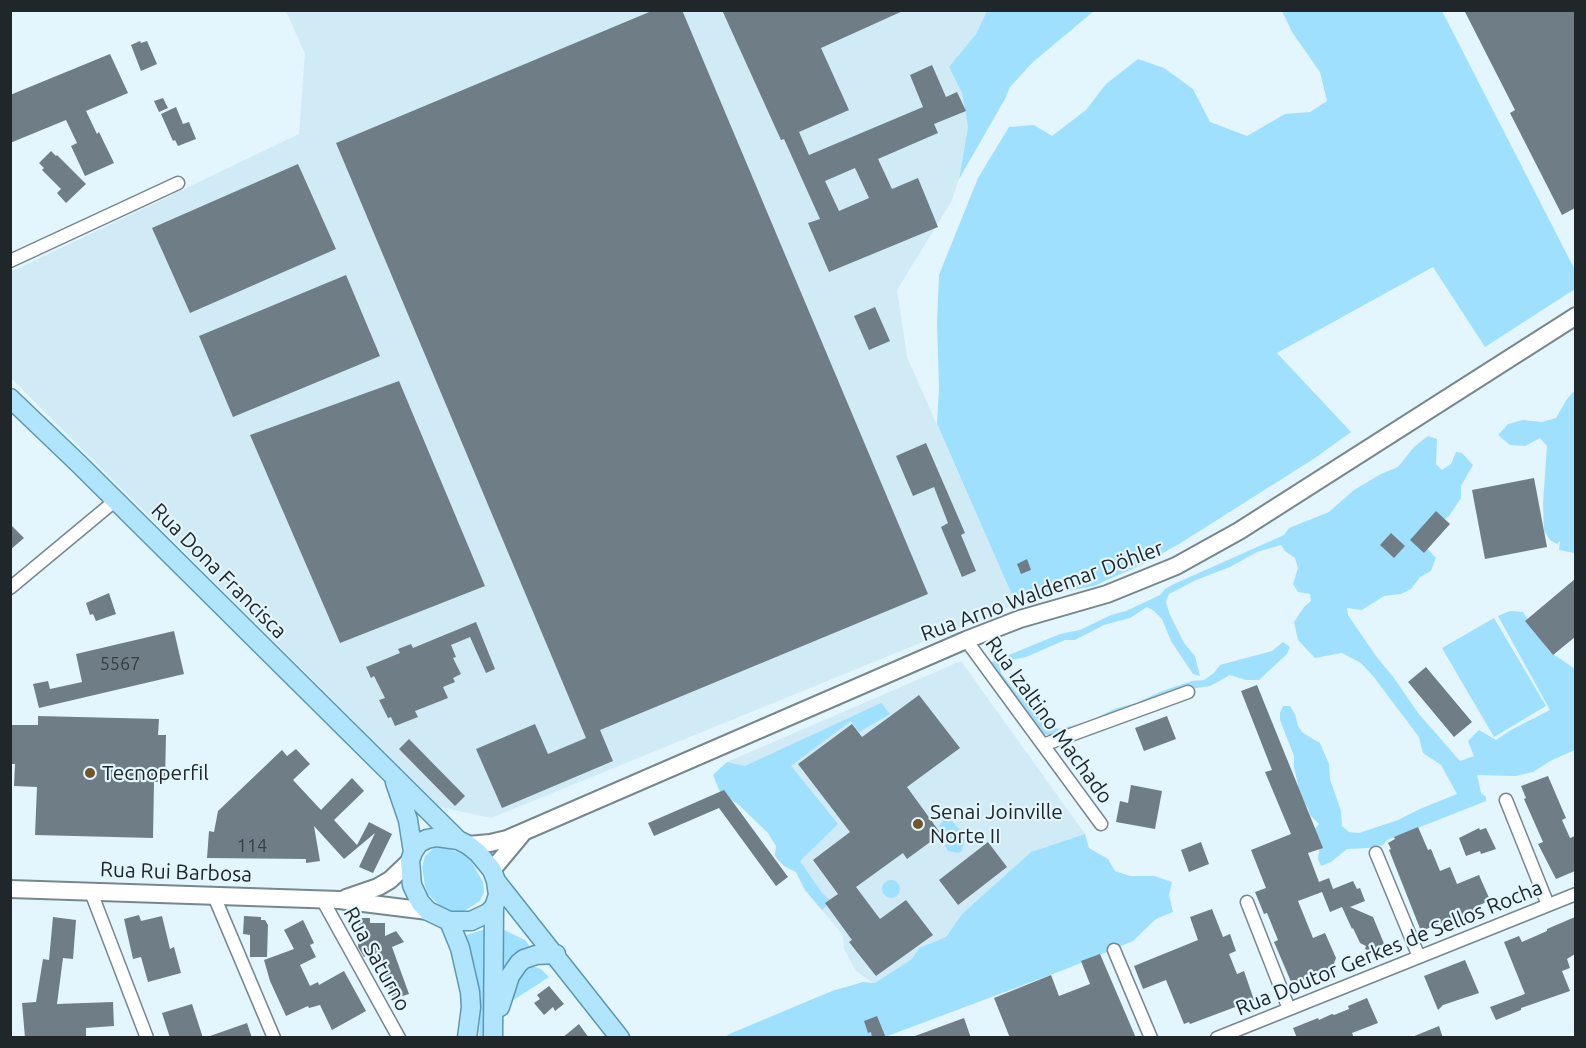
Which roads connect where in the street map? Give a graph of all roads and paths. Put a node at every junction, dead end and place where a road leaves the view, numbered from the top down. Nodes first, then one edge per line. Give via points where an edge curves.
1 (178, 183) dead end
2 (10, 261) edge
3 (1575, 316) edge
4 (10, 398) edge
5 (116, 500) junction
6 (10, 588) edge
7 (966, 640) junction
8 (1188, 692) dead end
9 (1043, 745) junction
10 (393, 778) junction
11 (1506, 800) dead end
12 (1101, 824) dead end
13 (523, 832) junction
14 (463, 842) junction
15 (1376, 853) dead end
16 (412, 856) junction
17 (494, 875) junction
18 (10, 889) edge
19 (91, 892) junction
20 (1575, 894) edge
21 (214, 896) junction
22 (322, 899) junction
23 (339, 900) junction
24 (1247, 902) dead end
25 (1548, 905) junction
26 (494, 907) junction
27 (428, 911) junction
28 (449, 921) junction
29 (540, 935) junction
30 (1114, 950) dead end
31 (556, 954) junction
32 (1419, 957) junction
33 (1289, 1009) junction
34 (493, 1033) edge
35 (147, 1038) edge
36 (274, 1038) edge
37 (399, 1038) edge
38 (467, 1038) edge
39 (620, 1038) edge
40 (1151, 1038) edge
41 (1217, 1038) edge

1 - 2 street
3 - 7 main road, Rua Arno Waldemar Döhler via 1203,552 1129,586
4 - 5 main road, Rua Dona Francisca
5 - 6 street
5 - 10 main road, Rua Dona Francisca
7 - 9 street, Rua Izaltino Machado
7 - 13 main road, Rua Arno Waldemar Döhler
8 - 9 street
9 - 12 street, Rua Izaltino Machado
10 - 14 main road, Rua Dona Francisca
10 - 16 main road, Rua Dona Francisca via 408,820
11 - 25 street
13 - 14 main road, Rua Arno Waldemar Döhler via 490,843
13 - 17 main road, Rua Arno Waldemar Döhler
14 - 16 main road via 427,839 419,843
14 - 17 main road via 478,853
15 - 32 street
16 - 23 main road, Rua Rui Barbosa via 390,880
16 - 27 main road via 412,885
17 - 26 main road via 498,895
17 - 29 main road
18 - 19 main road, Rua Rui Barbosa
19 - 21 main road, Rua Rui Barbosa
19 - 35 street
20 - 25 street, Rua Doutor Gerkes de Sellos Rocha
21 - 22 main road, Rua Rui Barbosa
21 - 36 street
22 - 23 main road, Rua Rui Barbosa
22 - 37 street, Rua Saturno
23 - 27 main road, Rua Rui Barbosa
24 - 33 street
25 - 32 street, Rua Doutor Gerkes de Sellos Rocha
26 - 28 main road via 471,921
26 - 29 main road
26 - 34 main road
27 - 28 main road
28 - 38 main road via 470,992
29 - 31 main road
30 - 40 street
31 - 34 main road via 524,959 514,968
31 - 39 main road
32 - 33 street, Rua Doutor Gerkes de Sellos Rocha
33 - 41 street, Rua Doutor Gerkes de Sellos Rocha

